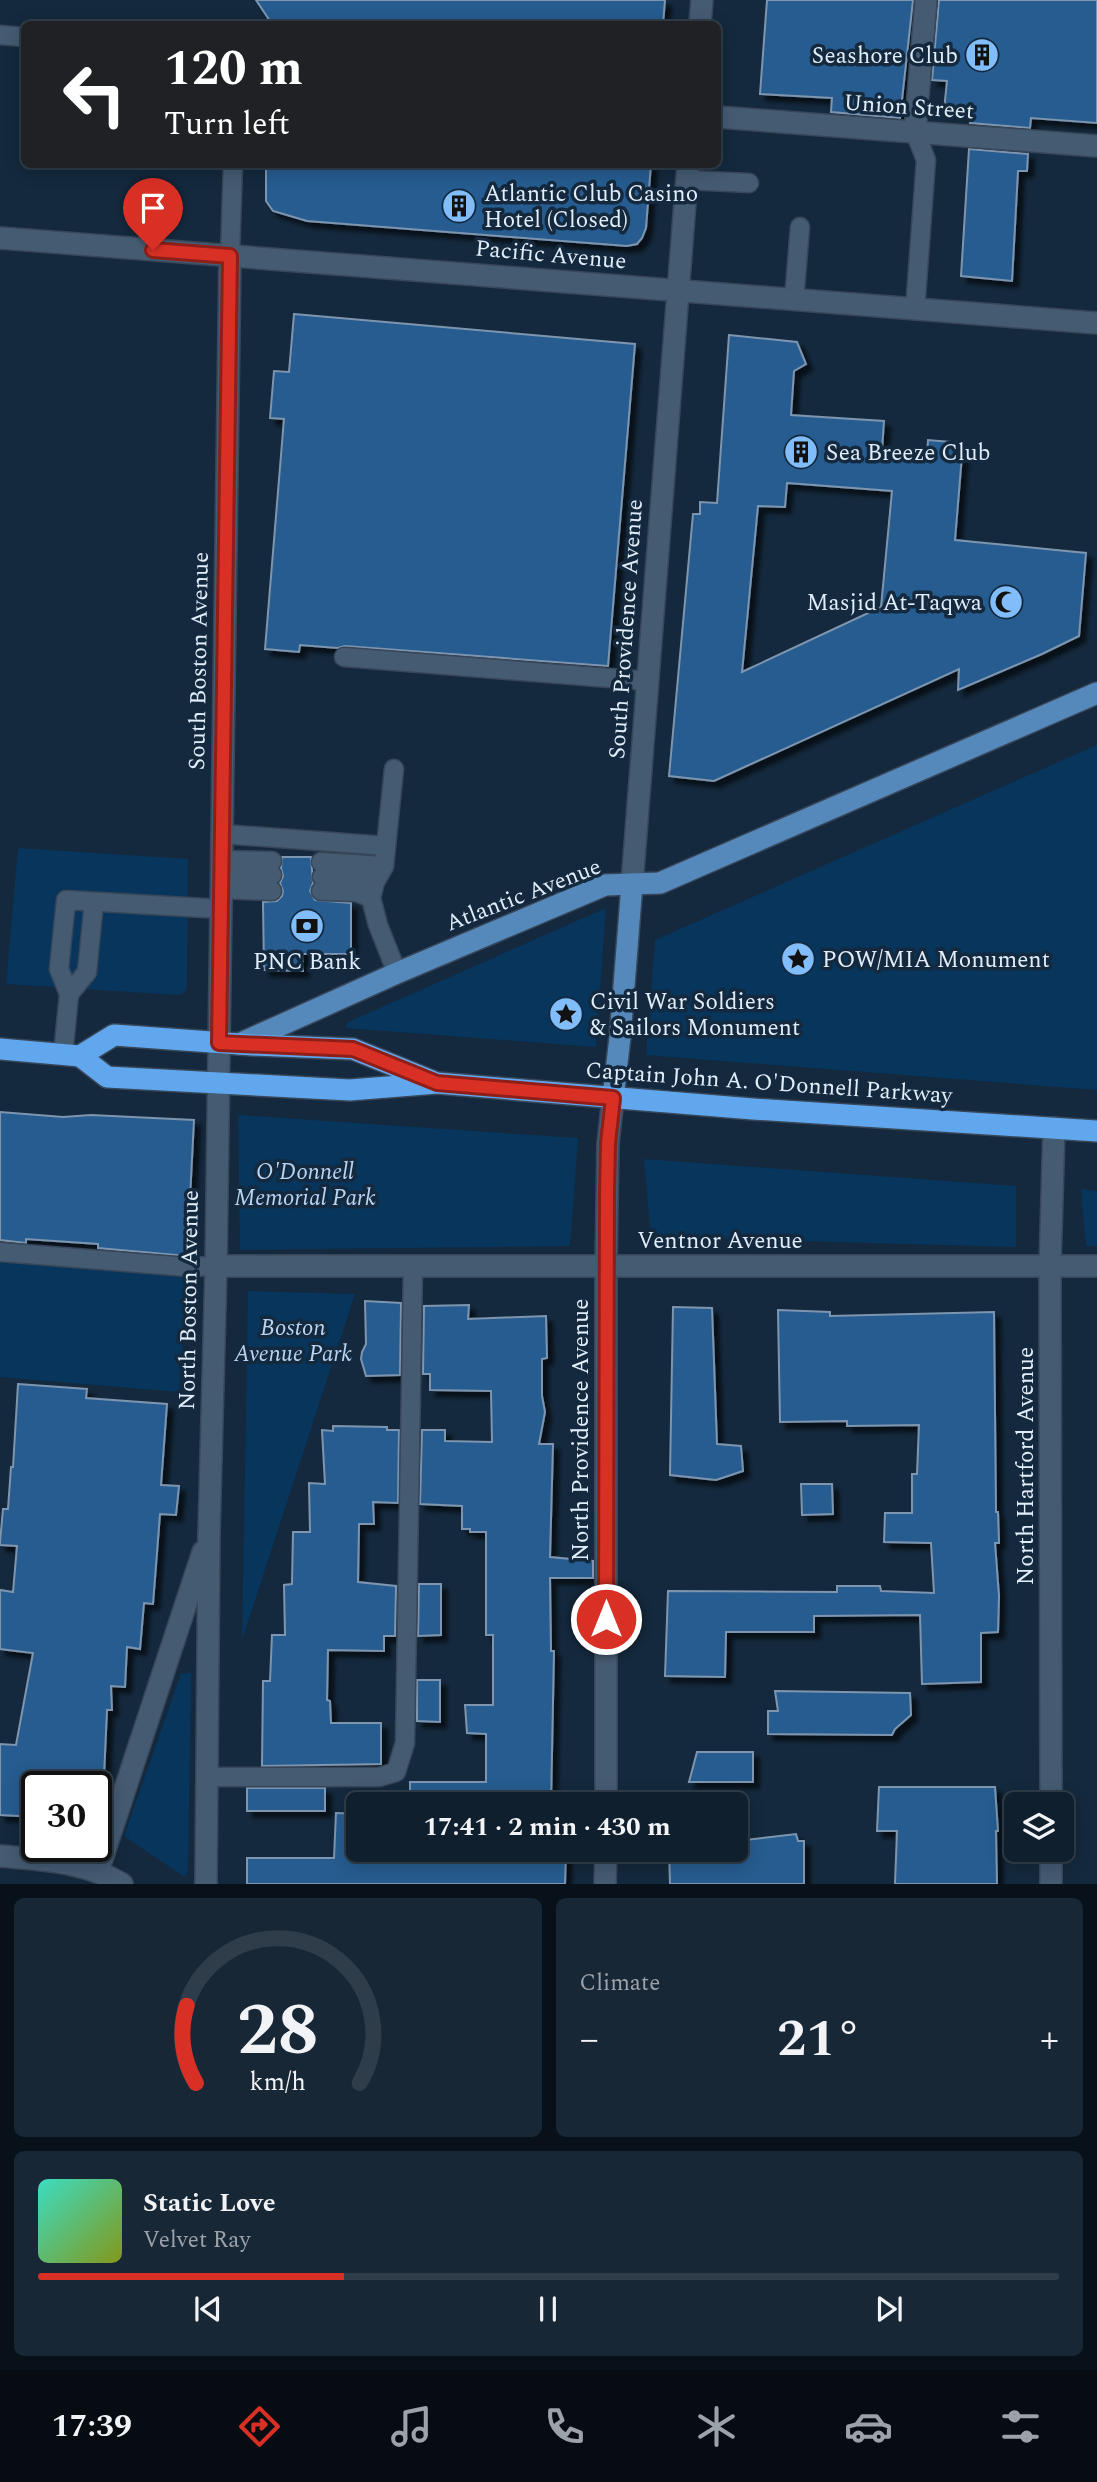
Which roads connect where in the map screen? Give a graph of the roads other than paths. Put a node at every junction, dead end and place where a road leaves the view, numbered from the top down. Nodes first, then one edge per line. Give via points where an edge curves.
1 (702, 0) edge
2 (926, 0) edge
3 (700, 21) edge
4 (0, 35) edge
5 (21, 37) edge
6 (721, 117) edge
7 (915, 132) junction
8 (1097, 146) edge
9 (233, 168) edge
10 (688, 172) edge
11 (749, 183) dead end
12 (800, 227) dead end
13 (0, 238) edge
14 (230, 256) junction
15 (678, 291) junction
16 (794, 300) junction
17 (915, 310) junction
18 (1097, 324) edge
19 (344, 657) dead end
20 (648, 681) junction
21 (1097, 693) edge
22 (394, 769) dead end
23 (222, 834) junction
24 (386, 846) junction
25 (377, 882) junction
26 (221, 883) junction
27 (632, 884) junction
28 (94, 902) junction
29 (397, 974) junction
30 (69, 994) junction
31 (229, 1044) junction
32 (0, 1049) edge
33 (71, 1056) junction
34 (218, 1075) junction
35 (437, 1083) junction
36 (613, 1098) junction
37 (1054, 1128) junction
38 (1097, 1131) edge
39 (0, 1252) edge
40 (216, 1266) junction
41 (413, 1266) junction
42 (606, 1266) junction
43 (1050, 1266) junction
44 (1097, 1266) edge
45 (209, 1534) junction
46 (208, 1777) junction
47 (606, 1792) edge
48 (1051, 1792) edge
49 (0, 1856) edge
50 (606, 1862) edge
51 (1051, 1862) edge
52 (98, 1871) junction
53 (122, 1884) edge
54 (206, 1884) edge
55 (606, 1884) edge
56 (1051, 1884) edge

1 - 3 street
2 - 7 street
4 - 5 lane
6 - 7 street, Union Street
7 - 8 street, Union Street
7 - 17 lane via 926,160
9 - 14 lane
10 - 11 lane
10 - 15 street, South Providence Avenue
12 - 16 lane
13 - 14 street, Pacific Avenue
14 - 15 street, Pacific Avenue
14 - 23 street, South Boston Avenue
15 - 16 street, Pacific Avenue
15 - 20 street, South Providence Avenue
16 - 17 street, Pacific Avenue
17 - 18 street, Pacific Avenue
19 - 20 lane
20 - 27 street, South Providence Avenue
21 - 27 main road, Atlantic Avenue via 660,883
22 - 24 lane
23 - 24 lane
23 - 26 street, South Boston Avenue
24 - 25 lane
25 - 25 lane via 321,877 357,892
25 - 29 lane via 378,925
26 - 26 lane via 272,876
26 - 28 lane
26 - 31 street, South Boston Avenue
27 - 29 main road, Atlantic Avenue via 605,885
27 - 36 main road, South Providence Avenue
28 - 30 lane via 87,972
28 - 30 lane via 66,900 58,969
29 - 31 main road, Atlantic Avenue
30 - 33 lane
31 - 33 highway, Atlantic Avenue via 114,1035
31 - 34 street, South Boston Avenue
31 - 35 highway, Captain John A. O'Donnell Parkway via 353,1049
32 - 33 highway
33 - 34 highway via 107,1077
34 - 35 highway, Captain John A. O'Donnell Parkway via 350,1090
34 - 40 street, North Boston Avenue
35 - 36 highway, Captain John A. O'Donnell Parkway
36 - 37 highway, Captain John A. O'Donnell Parkway
36 - 42 street, North Providence Avenue
37 - 38 highway, Captain John A. O'Donnell Parkway
37 - 43 street, North Hartford Avenue
39 - 40 lane
40 - 41 street, Ventnor Avenue
40 - 45 street, North Boston Avenue
41 - 42 street, Ventnor Avenue
41 - 46 lane via 405,1743 396,1772 379,1777
42 - 43 street, Ventnor Avenue
42 - 47 street, North Providence Avenue
43 - 44 street, Ventnor Avenue
43 - 48 street, North Hartford Avenue
45 - 46 street, North Boston Avenue
45 - 52 street, North Boston Avenue
46 - 54 street, North Boston Avenue
49 - 52 street via 71,1863
50 - 55 street
51 - 56 street
52 - 53 street

